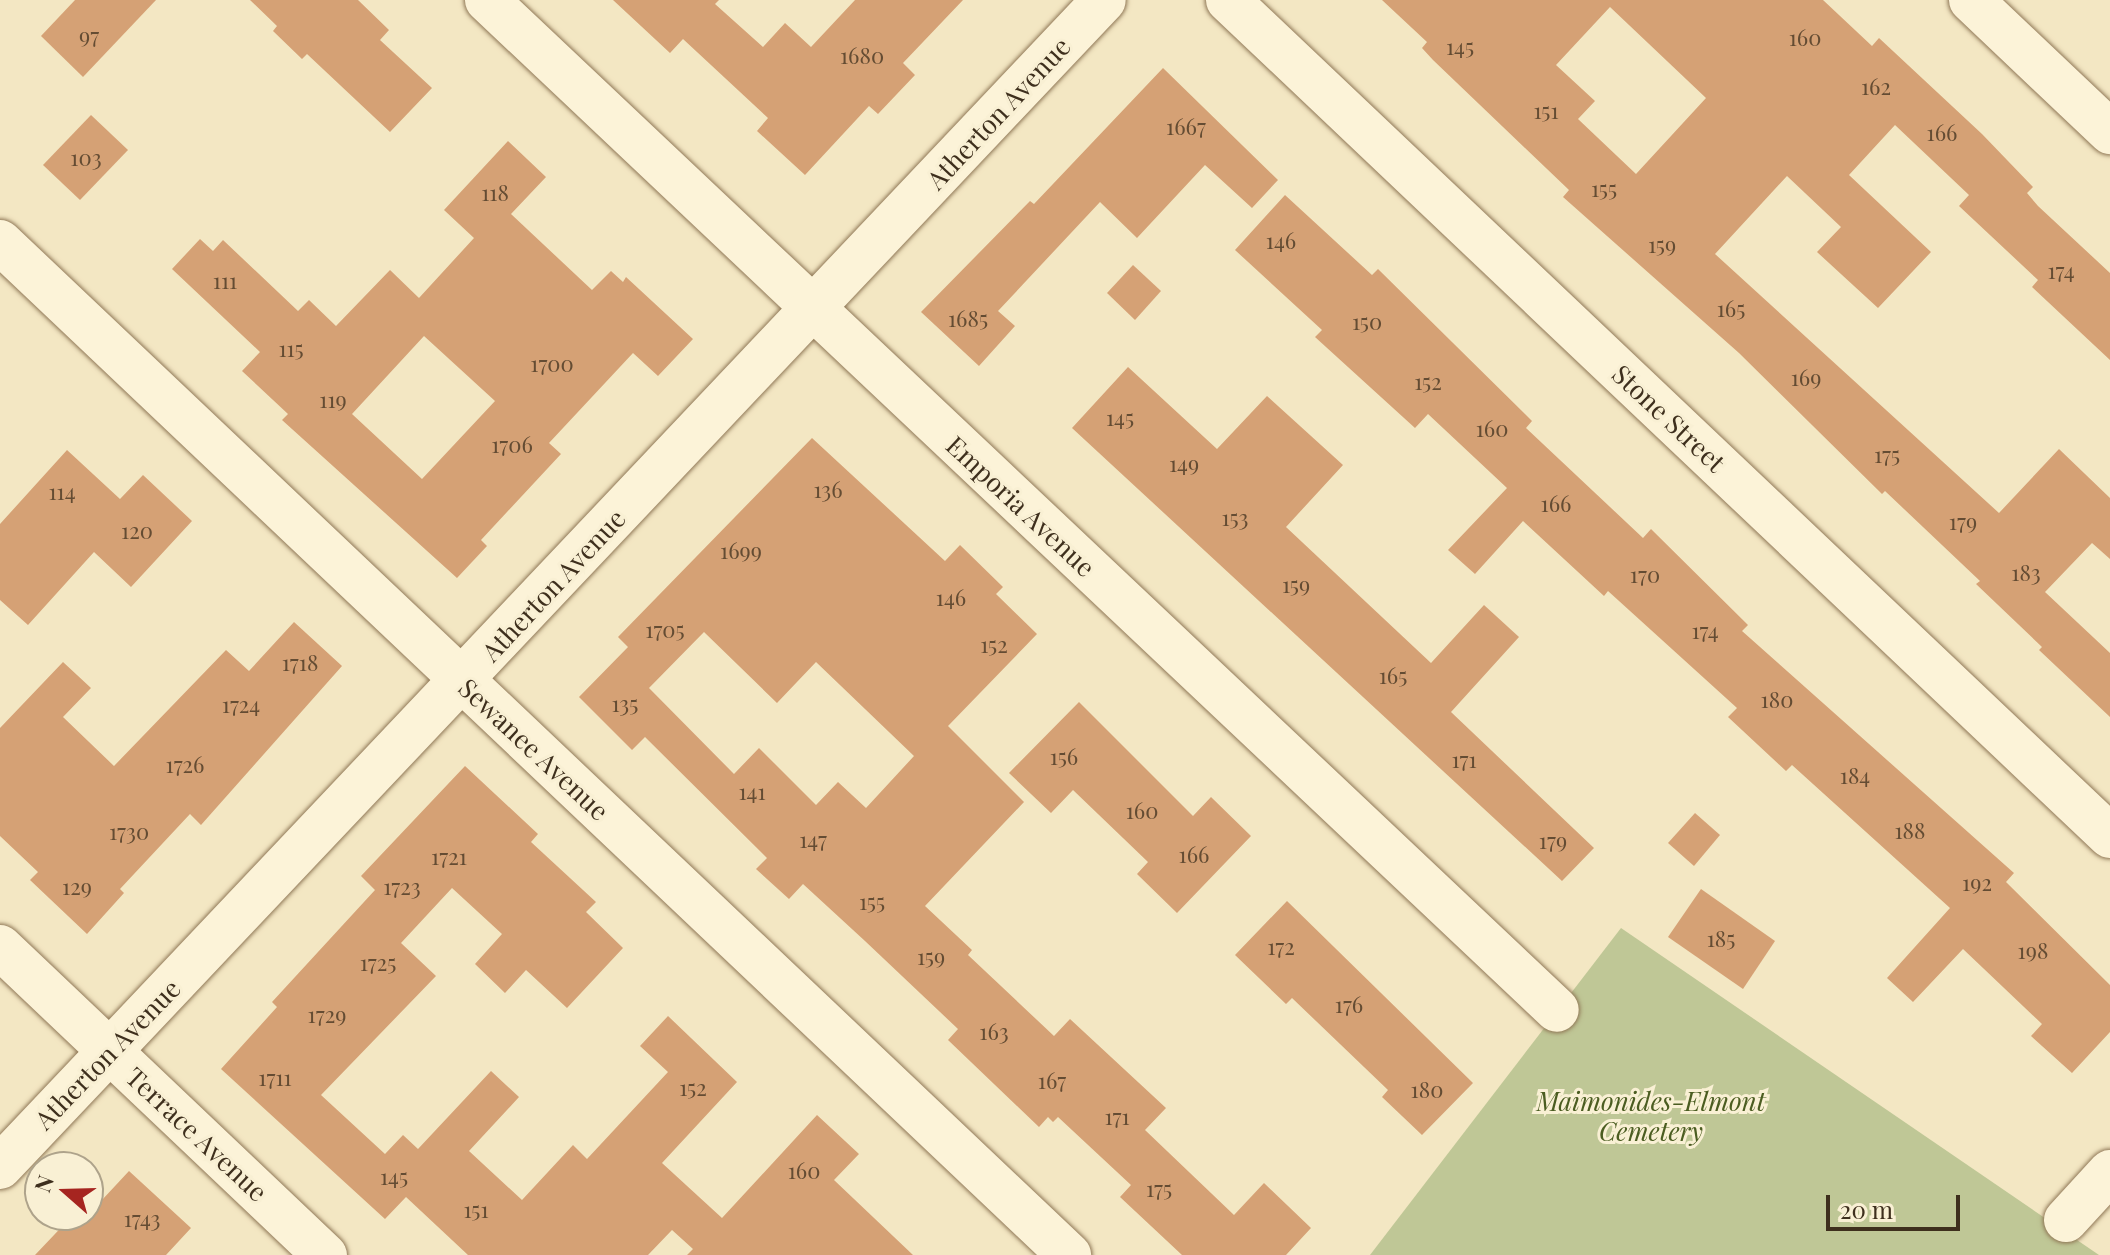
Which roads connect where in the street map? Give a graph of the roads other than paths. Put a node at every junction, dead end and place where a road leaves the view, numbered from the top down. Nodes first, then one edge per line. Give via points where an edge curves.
1 (487, 0) edge
2 (1104, 0) edge
3 (1228, 0) edge
4 (1971, 0) edge
5 (2110, 132) edge
6 (0, 242) edge
7 (812, 310) junction
8 (462, 681) junction
9 (2110, 836) edge
10 (0, 947) edge
11 (1557, 1010) dead end
12 (109, 1052) junction
13 (0, 1167) edge
14 (2110, 1172) edge
15 (2066, 1220) dead end
16 (325, 1255) edge
17 (1069, 1255) edge

1 - 7 street, Emporia Avenue
2 - 7 street, Atherton Avenue
3 - 9 street, Stone Street
4 - 5 street
6 - 8 street, Sewanee Avenue
7 - 8 street, Atherton Avenue
7 - 11 street, Emporia Avenue
8 - 12 street, Atherton Avenue
8 - 17 street, Sewanee Avenue
10 - 12 street, Terrace Avenue
12 - 13 street, Atherton Avenue
12 - 16 street, Terrace Avenue
14 - 15 street

